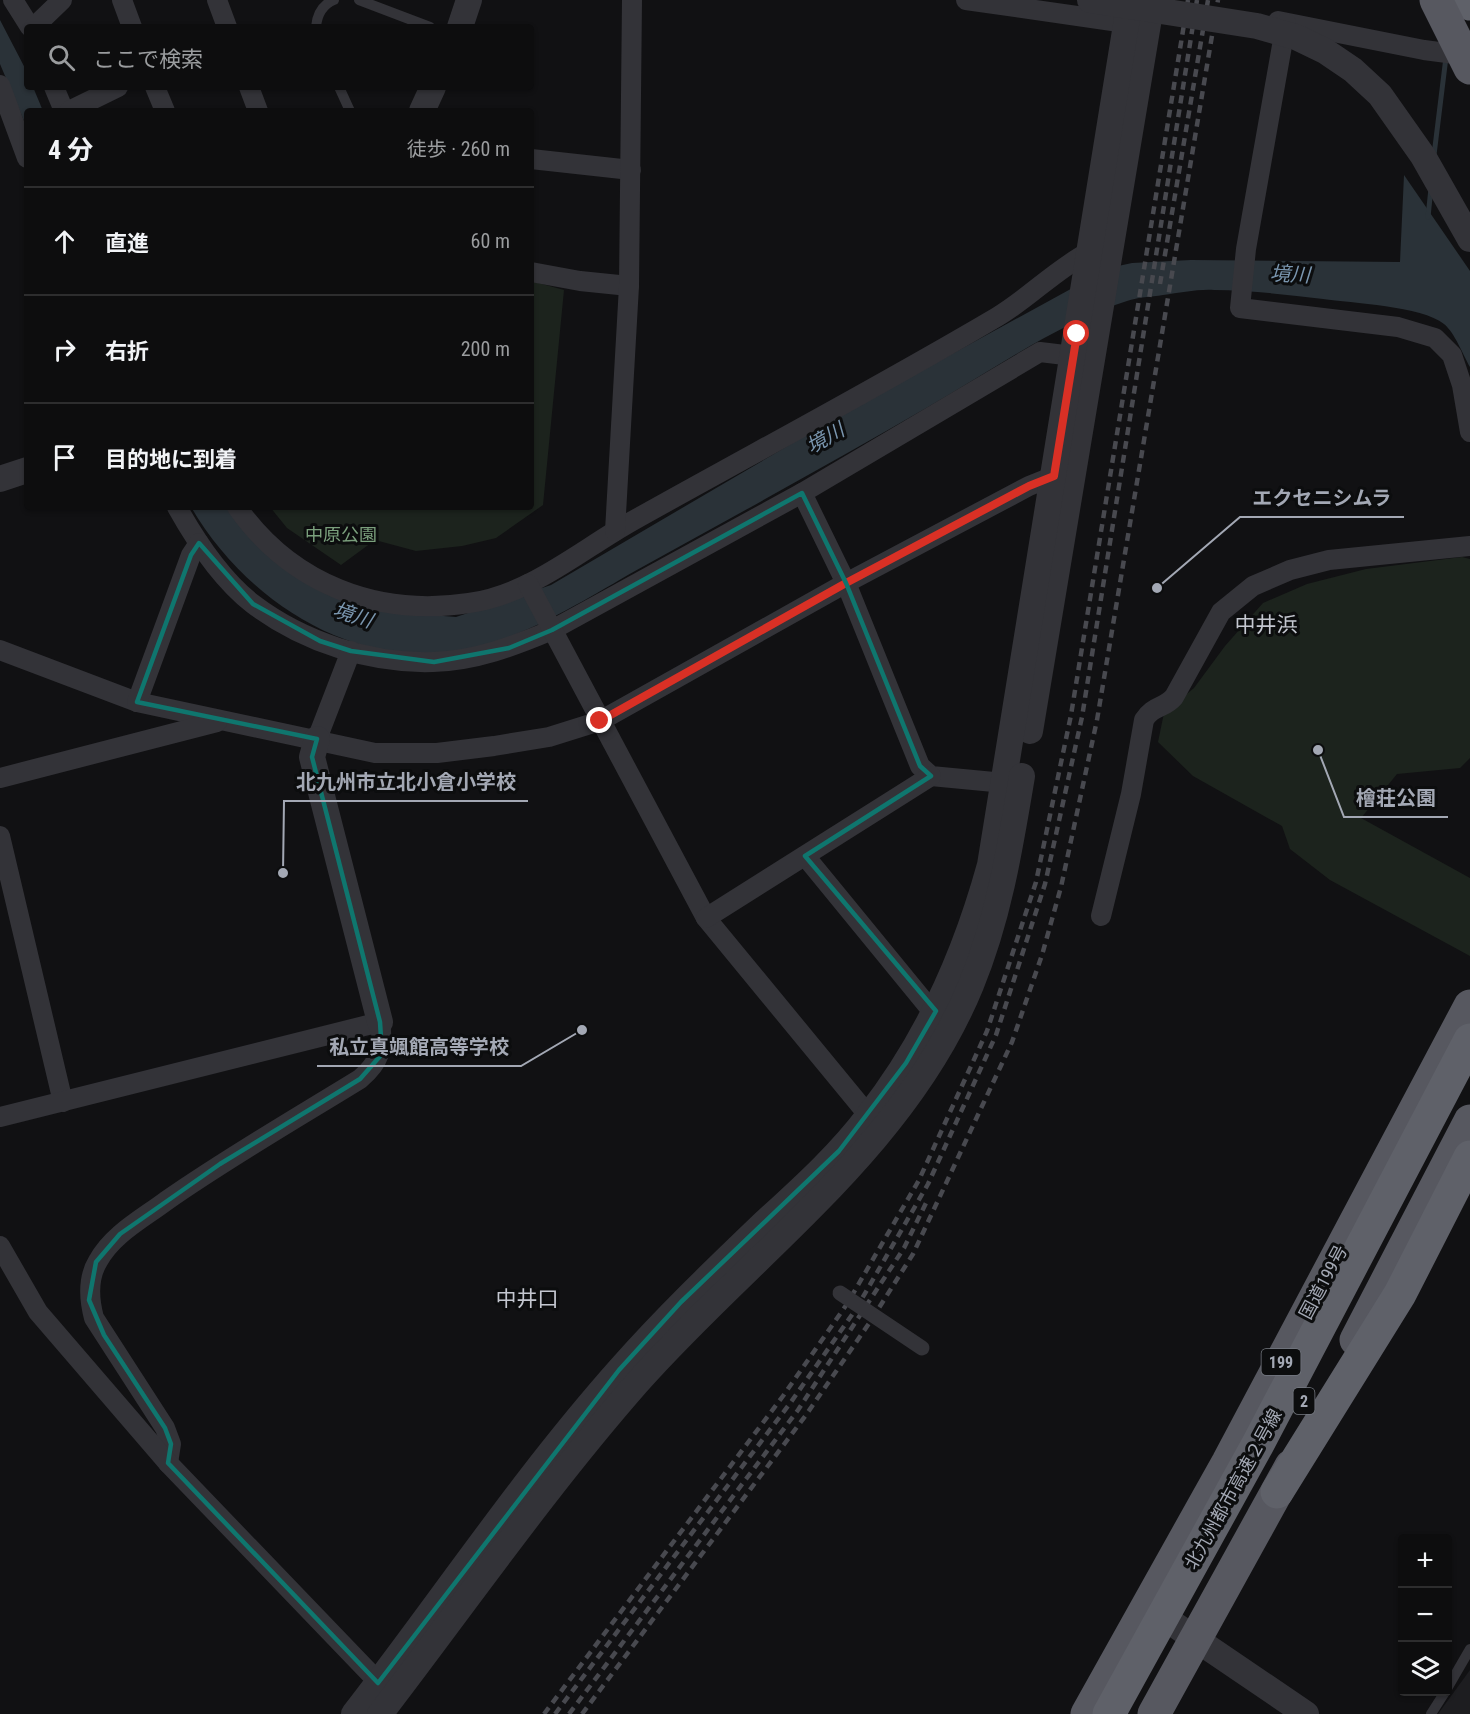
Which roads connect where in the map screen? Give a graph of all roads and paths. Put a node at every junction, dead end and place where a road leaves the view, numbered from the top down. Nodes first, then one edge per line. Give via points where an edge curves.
1 (13, 0) edge
2 (62, 0) edge
3 (122, 0) edge
4 (217, 0) edge
5 (334, 0) edge
6 (359, 0) edge
7 (468, 0) edge
8 (632, 0) edge
9 (966, 0) edge
10 (1090, 0) edge
11 (1436, 0) edge
12 (1468, 0) edge
13 (1470, 4) edge
14 (1141, 6) edge
15 (1254, 17) dead end
16 (1286, 23) junction
17 (30, 24) edge
18 (35, 24) edge
19 (131, 24) edge
20 (226, 24) edge
21 (316, 24) edge
22 (422, 24) edge
23 (461, 24) edge
24 (1470, 56) edge
25 (1470, 68) edge
26 (0, 85) edge
27 (55, 90) edge
28 (112, 90) edge
29 (156, 90) edge
30 (250, 90) edge
31 (340, 90) edge
32 (432, 90) edge
33 (63, 108) edge
34 (75, 108) edge
35 (164, 108) edge
36 (257, 108) edge
37 (349, 108) edge
38 (424, 108) edge
39 (24, 150) edge
40 (534, 159) edge
41 (630, 170) junction
42 (1470, 239) edge
43 (1094, 261) junction
44 (534, 273) edge
45 (629, 286) junction
46 (1082, 337) junction
47 (1470, 432) edge
48 (24, 471) edge
49 (1054, 476) junction
50 (0, 479) edge
51 (802, 493) junction
52 (179, 510) edge
53 (240, 510) edge
54 (615, 531) junction
55 (200, 543) junction
56 (1470, 546) edge
57 (846, 583) junction
58 (529, 586) junction
59 (550, 628) junction
60 (0, 650) edge
61 (351, 651) junction
62 (137, 702) junction
63 (220, 721) junction
64 (600, 721) junction
65 (316, 739) junction
66 (931, 776) junction
67 (0, 778) edge
68 (1012, 784) junction
69 (0, 836) edge
70 (805, 856) junction
71 (1101, 916) dead end
72 (706, 918) junction
73 (1470, 1006) edge
74 (936, 1011) junction
75 (380, 1022) junction
76 (1470, 1040) edge
77 (1470, 1086) edge
78 (63, 1102) junction
79 (869, 1116) junction
80 (0, 1117) edge
81 (1470, 1121) edge
82 (1470, 1157) edge
83 (0, 1246) edge
84 (840, 1293) dead end
85 (922, 1348) dead end
86 (168, 1463) junction
87 (1277, 1492) junction
88 (1147, 1606) junction
89 (1197, 1640) junction
90 (1470, 1649) edge
91 (1452, 1680) edge
92 (1442, 1696) edge
93 (384, 1698) edge
94 (354, 1714) edge
95 (1087, 1714) edge
96 (1109, 1714) edge
97 (1134, 1714) edge
98 (1154, 1714) edge
99 (1306, 1714) edge
100 (1431, 1714) edge

1 - 17 street
2 - 18 street
3 - 19 street
4 - 20 street
5 - 21 lane via 326,4
6 - 22 lane
7 - 23 street
8 - 41 street
9 - 14 street
10 - 42 street, bridge via 1257,26 1296,37 1325,51 1353,70 1402,124
11 - 25 highway, bridge
12 - 13 highway
14 - 43 street
15 - 16 street
16 - 24 street
16 - 47 street via 1246,249 1240,308 1398,327 1435,338 1452,355
26 - 39 street
27 - 33 street
28 - 34 street
29 - 35 street
30 - 36 street
31 - 37 lane
32 - 38 street
40 - 41 street
41 - 45 street
43 - 46 street
43 - 54 street
44 - 45 street
45 - 54 street
46 - 49 street
46 - 51 street via 1040,352
46 - 68 street
48 - 50 street
49 - 57 street
49 - 68 street
51 - 57 street
51 - 59 street
52 - 55 street
53 - 58 street via 278,554 350,596 435,607 472,603
54 - 58 street
55 - 61 street via 226,578 253,604 320,641
55 - 62 street via 191,555
56 - 71 street via 1329,560 1290,570 1253,586 1221,612 1174,697 1150,710 1144,720 1131,794
57 - 64 street
57 - 66 street via 920,766
58 - 59 street
59 - 61 street via 509,648 434,662
59 - 64 street
60 - 62 street
61 - 65 street
62 - 63 street
63 - 65 street
63 - 67 street
64 - 65 street via 549,737 437,753 375,753
64 - 72 street
65 - 75 street via 312,757
66 - 68 street
66 - 70 street
68 - 74 street via 974,923
68 - 93 street via 1006,872 992,927 970,987 917,1082 882,1130 828,1191 694,1320 581,1448
69 - 78 street
70 - 72 street
70 - 74 street via 927,1005
72 - 79 street
73 - 88 highway, 国道199号 / 199 via 1228,1462
74 - 79 street
75 - 78 street
75 - 86 street via 382,1054 360,1079 220,1164 120,1234 96,1262 89,1300 94,1318 165,1428 171,1444
76 - 96 highway, 北九州都市高速２号線 / 2, bridge via 1258,1444
77 - 97 highway, 北九州都市高速２号線 / 2 via 1278,1452
78 - 80 street
79 - 93 street via 809,1181 681,1302 564,1436
81 - 87 highway
82 - 87 highway via 1400,1294
83 - 86 street via 39,1312
84 - 85 street, bridge
86 - 93 street
87 - 89 highway
88 - 89 street
88 - 95 highway, 国道199号 / 199
89 - 98 highway
89 - 99 street
90 - 91 lane
92 - 100 lane
93 - 94 street

